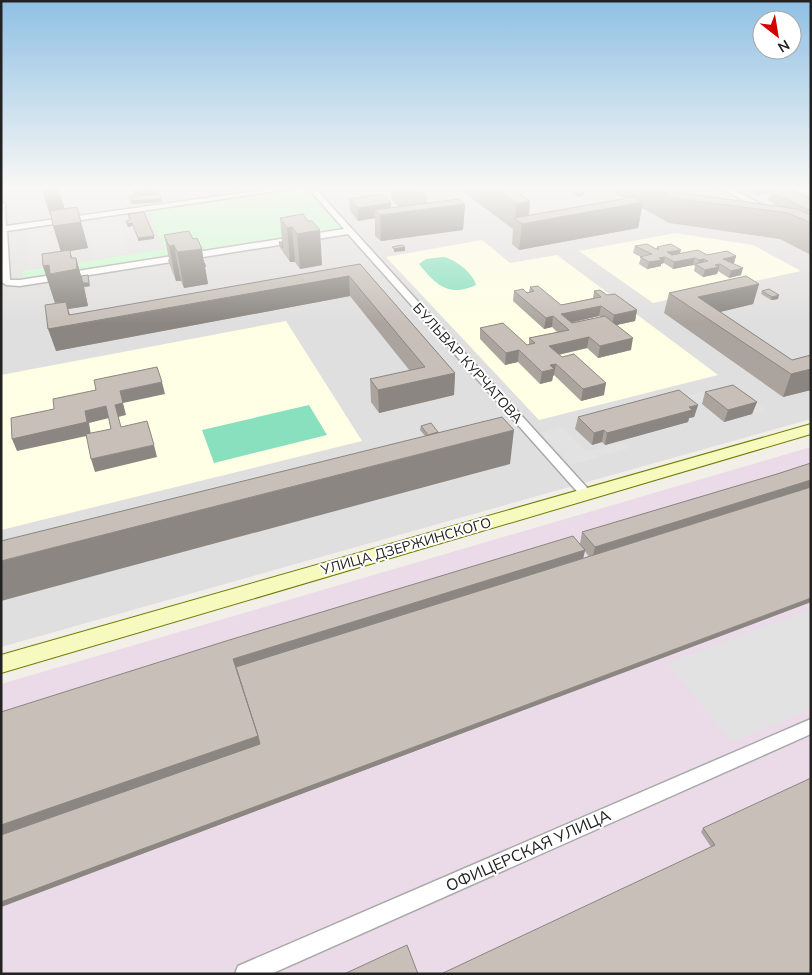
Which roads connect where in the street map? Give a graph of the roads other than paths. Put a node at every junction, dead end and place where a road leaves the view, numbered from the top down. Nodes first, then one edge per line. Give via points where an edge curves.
1 (3, 232) edge
2 (340, 232) edge
3 (350, 232) edge
4 (811, 429) edge
5 (586, 494) junction
6 (1, 664) edge
7 (811, 726) edge
8 (246, 974) edge

1 - 2 street via 6,282 20,284
3 - 5 street, БУЛЬВАР КУРЧАТОВА
4 - 5 main road, УЛИЦА ДЗЕРЖИНСКОГО
5 - 6 main road, УЛИЦА ДЗЕРЖИНСКОГО
7 - 8 street, ОФИЦЕРСКАЯ УЛИЦА

